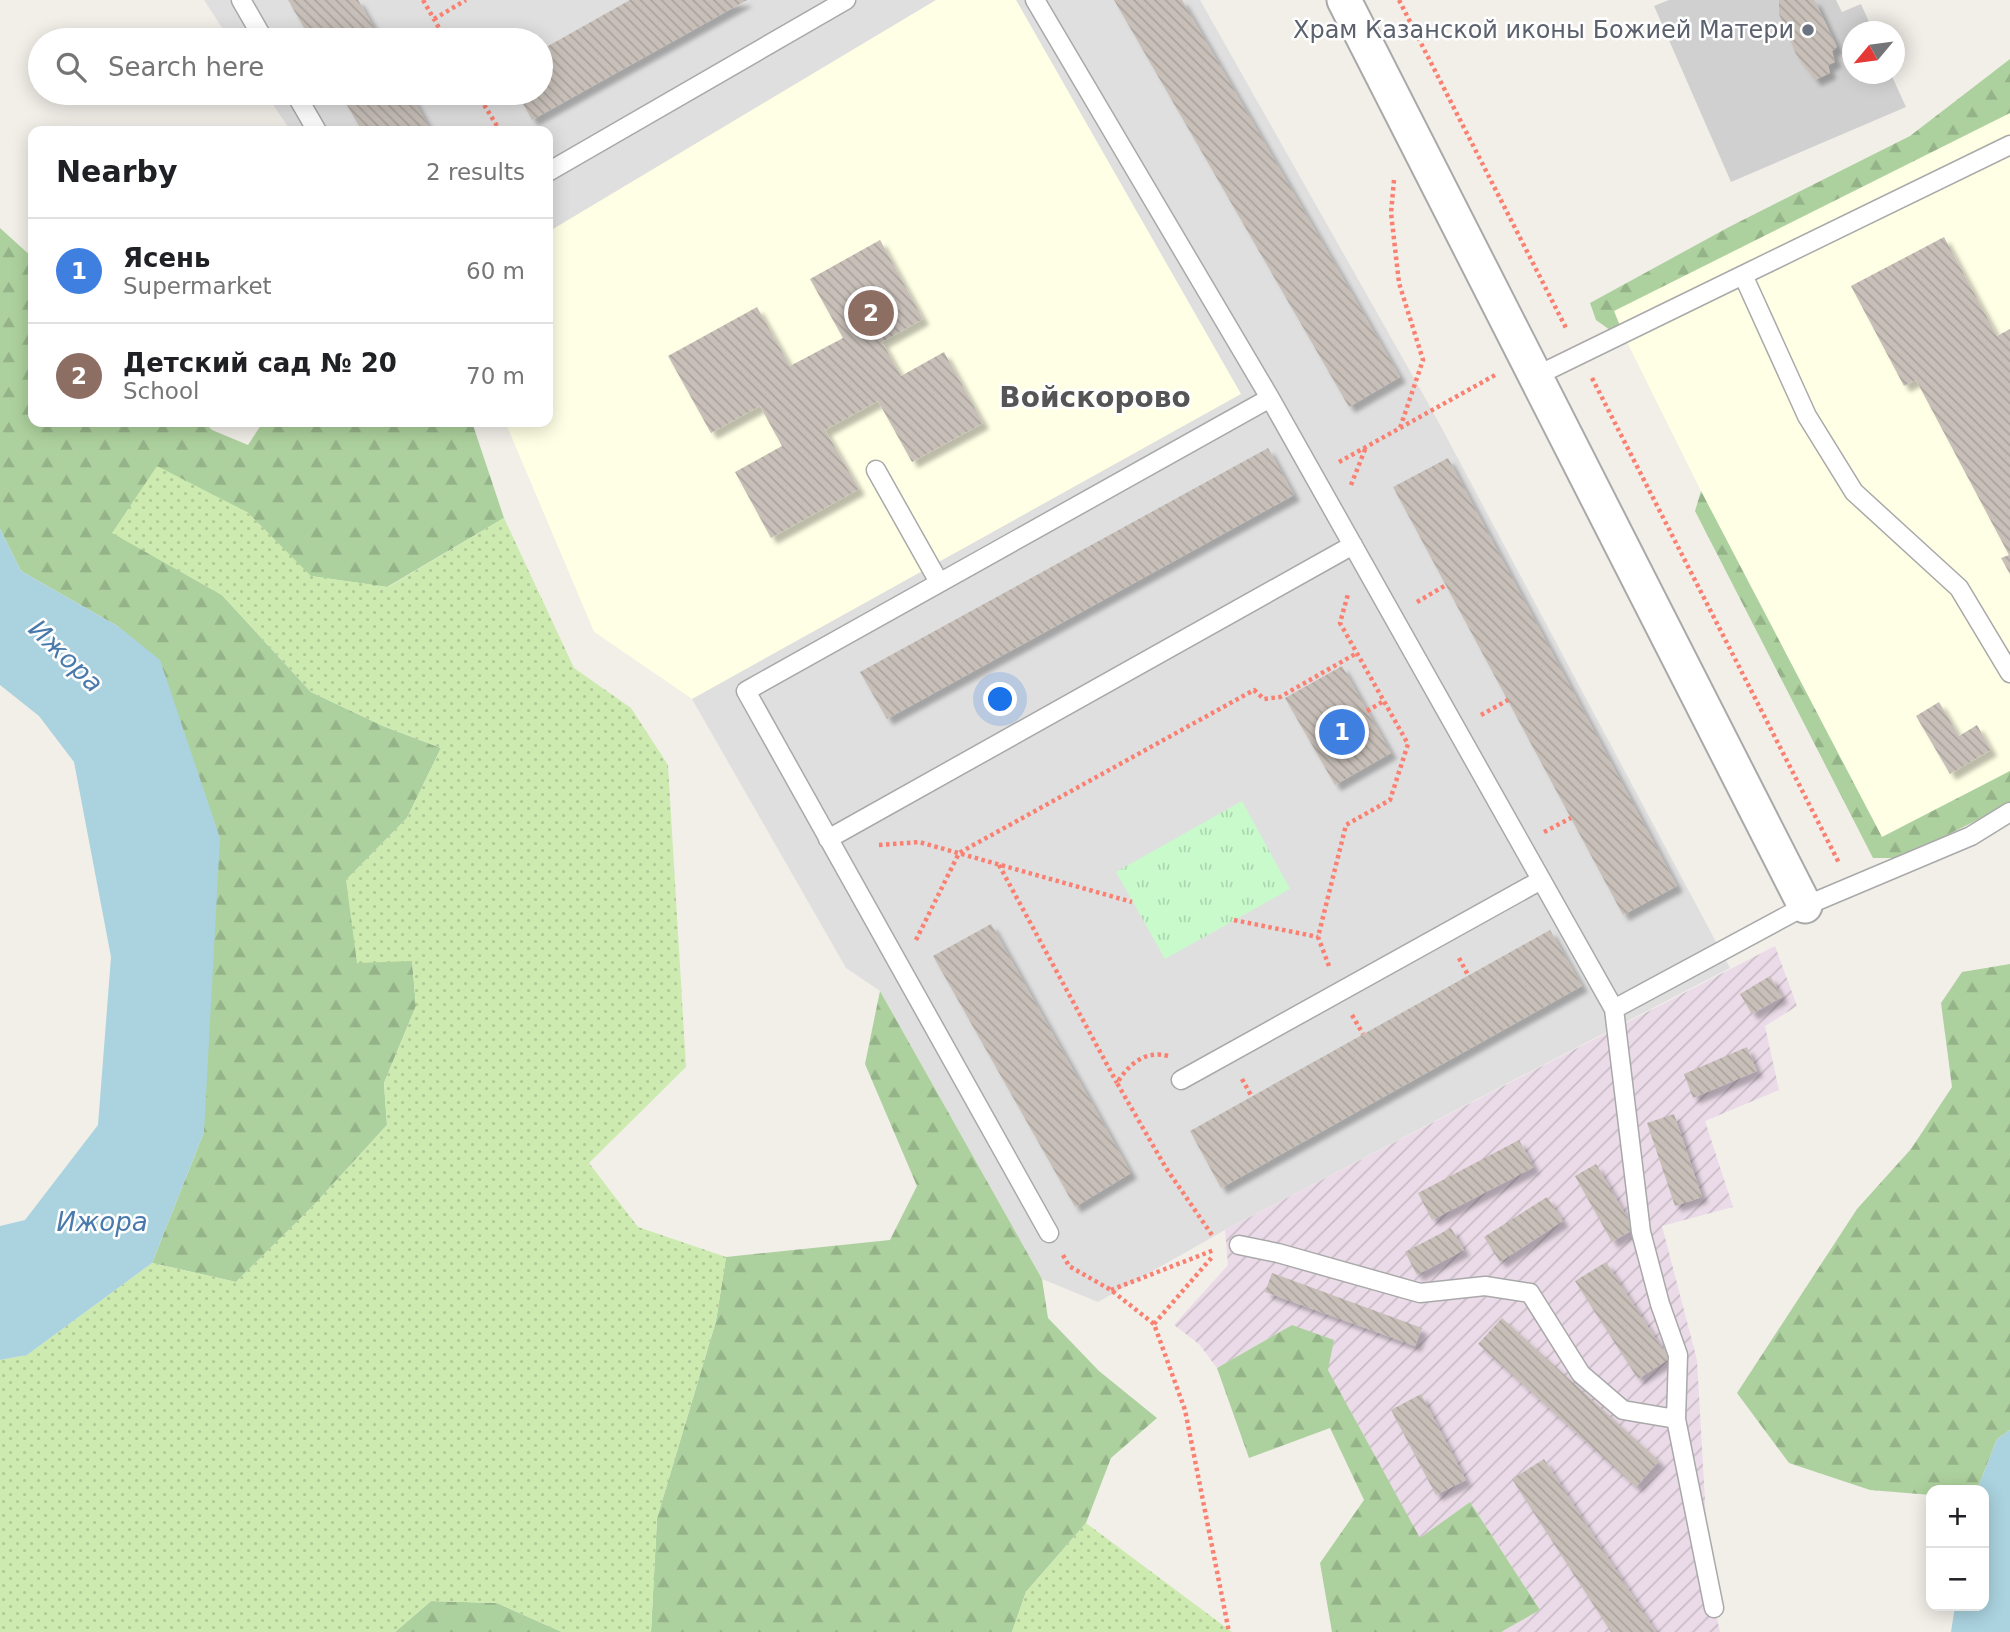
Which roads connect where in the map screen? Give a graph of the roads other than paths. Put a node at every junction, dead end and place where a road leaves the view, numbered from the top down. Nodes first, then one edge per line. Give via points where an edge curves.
1 (241, 0) edge
2 (845, 0) edge
3 (1035, 0) edge
4 (1344, 0) edge
5 (257, 28) edge
6 (302, 105) edge
7 (314, 126) edge
8 (2010, 145) edge
9 (553, 169) edge
10 (1743, 275) junction
11 (1531, 367) junction
12 (1270, 398) junction
13 (876, 470) dead end
14 (1356, 551) junction
15 (939, 582) junction
16 (2010, 673) edge
17 (2010, 812) edge
18 (831, 843) junction
19 (1541, 880) junction
20 (1805, 906) junction
21 (1614, 1009) junction
22 (1188, 1076) road end
23 (1049, 1233) dead end
24 (1230, 1246) road end
25 (1676, 1419) junction
26 (1714, 1608) dead end

1 - 5 lane
2 - 9 lane
3 - 12 lane
4 - 11 street
6 - 7 lane
8 - 10 lane
10 - 11 lane via 1580,355
10 - 16 lane via 1807,416 1854,492 1959,588
11 - 20 street
12 - 14 lane
12 - 15 lane
13 - 15 lane
14 - 18 lane
14 - 19 lane
15 - 18 lane via 746,691
17 - 20 lane via 1970,836
18 - 23 lane
19 - 21 lane
19 - 22 lane
20 - 21 lane
21 - 25 lane via 1642,1232 1678,1354
24 - 25 lane via 1278,1254 1420,1293 1485,1286 1530,1293 1581,1374 1623,1410
25 - 26 lane

